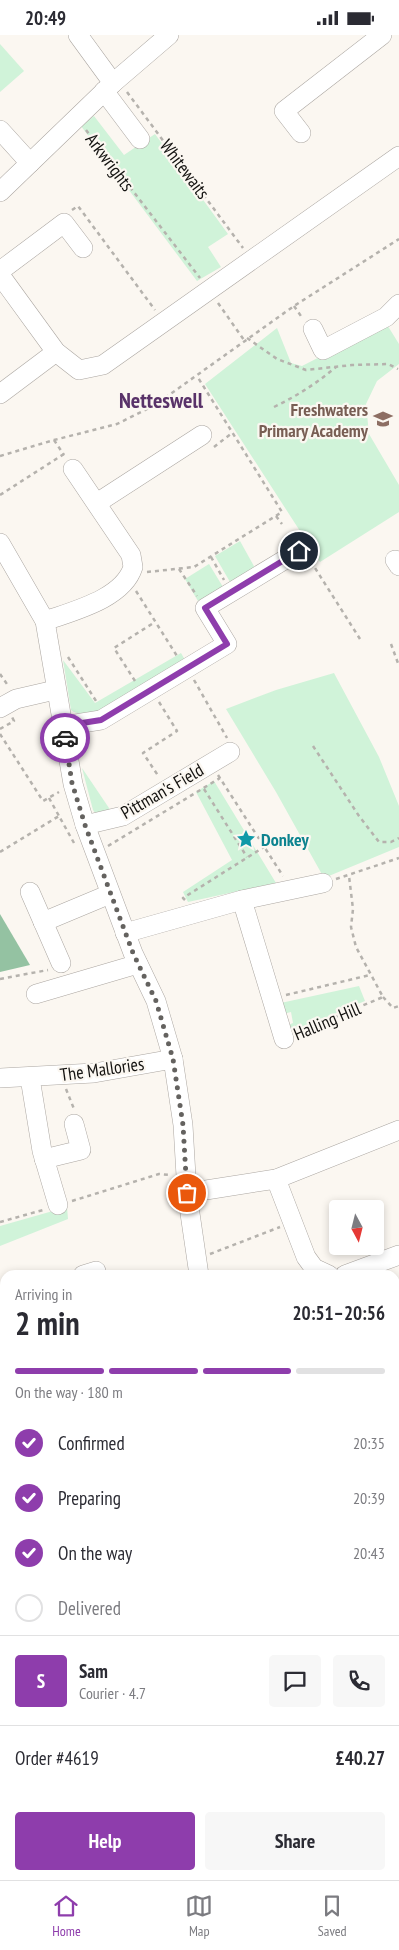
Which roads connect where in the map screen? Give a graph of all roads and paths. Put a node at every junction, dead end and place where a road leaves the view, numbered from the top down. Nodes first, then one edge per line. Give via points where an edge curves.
1 (78, 35) edge
2 (169, 35) edge
3 (382, 35) edge
4 (112, 84) junction
5 (77, 118) junction
6 (0, 130) edge
7 (301, 133) dead end
8 (140, 139) dead end
9 (399, 156) edge
10 (30, 163) junction
11 (0, 192) edge
12 (64, 223) junction
13 (399, 239) edge
14 (83, 248) dead end
15 (252, 259) junction
16 (0, 271) edge
17 (0, 275) edge
18 (208, 290) junction
19 (399, 305) edge
20 (163, 322) junction
21 (313, 329) dead end
22 (244, 341) junction
23 (56, 352) junction
24 (337, 366) dead end
25 (198, 376) junction
26 (0, 394) edge
27 (274, 407) dead end
28 (202, 435) dead end
29 (54, 440) junction
30 (0, 456) edge
31 (68, 462) junction
32 (0, 495) edge
33 (96, 503) junction
34 (276, 516) junction
35 (282, 524) dead end
36 (1, 546) edge
37 (301, 554) joint
38 (211, 557) junction
39 (179, 569) junction
40 (129, 576) junction
41 (230, 593) junction
42 (205, 608) junction
43 (44, 621) junction
44 (155, 622) junction
45 (360, 639) dead end
46 (391, 644) dead end
47 (64, 652) dead end
48 (182, 663) junction
49 (399, 666) edge
50 (143, 686) junction
51 (55, 690) junction
52 (98, 704) dead end
53 (0, 708) edge
54 (63, 726) junction
55 (0, 734) edge
56 (313, 746) dead end
57 (230, 752) joint
58 (215, 771) junction
59 (203, 788) junction
60 (167, 789) junction
61 (49, 798) dead end
62 (43, 801) dead end
63 (59, 816) junction
64 (85, 825) junction
65 (399, 838) edge
66 (74, 845) dead end
67 (106, 847) dead end
68 (264, 847) junction
69 (0, 852) edge
70 (247, 857) junction
71 (399, 858) edge
72 (349, 876) junction
73 (323, 883) joint
74 (292, 889) junction
75 (30, 893) dead end
76 (110, 894) junction
77 (242, 900) junction
78 (187, 903) dead end
79 (43, 922) junction
80 (125, 933) junction
81 (61, 963) dead end
82 (138, 964) junction
83 (370, 975) junction
84 (36, 994) dead end
85 (383, 997) junction
86 (272, 999) junction
87 (399, 1006) edge
88 (284, 1039) joint
89 (173, 1059) junction
90 (61, 1075) junction
91 (30, 1078) junction
92 (0, 1079) edge
93 (74, 1124) joint
94 (399, 1130) edge
95 (44, 1159) junction
96 (276, 1179) junction
97 (187, 1185) junction
98 (58, 1205) junction
99 (293, 1222) junction
100 (0, 1223) edge
101 (399, 1255) edge
102 (198, 1267) edge
103 (318, 1270) edge
104 (358, 1270) edge

1 - 4 street
2 - 4 street
3 - 7 street via 284,111
4 - 5 street
4 - 8 street
4 - 15 path, Whitewaits
5 - 10 street, Arkwrights
5 - 18 path, Arkwrights
6 - 10 street
9 - 15 street
10 - 11 street, Arkwrights
12 - 14 street
12 - 16 street
12 - 20 path via 66,215 78,206
13 - 22 path
15 - 18 street
17 - 23 street
18 - 20 street
18 - 22 path, Arkwrights
19 - 21 street via 386,317 323,350
20 - 23 street via 102,365 79,369
22 - 25 path
23 - 26 street
24 - 27 path via 295,397
25 - 29 path via 155,405 117,424
25 - 34 path via 282,512
28 - 33 street
29 - 30 path
29 - 31 path
31 - 32 path
31 - 33 street
33 - 40 street via 130,555 133,567
34 - 35 path
34 - 38 path
36 - 43 street
37 - 41 street
37 - 45 path via 316,568
38 - 39 path via 194,567
38 - 41 path
39 - 40 path
39 - 42 path
40 - 43 street via 124,584 94,604
40 - 44 path
41 - 42 street
42 - 48 street via 227,644
43 - 51 street
44 - 48 path
44 - 50 path via 114,648
46 - 49 path
47 - 52 path
48 - 50 street
48 - 57 path via 231,745
50 - 54 street via 101,720
50 - 60 path via 177,731 143,753
51 - 53 street via 16,699
51 - 54 street
54 - 64 street via 72,783
55 - 62 path
56 - 65 path via 379,842
57 - 58 street, Pittman's Field
58 - 59 path
58 - 60 street, Pittman's Field
58 - 68 path, Pittman's Field
59 - 67 path
59 - 70 path
60 - 64 street, Pittman's Field via 123,816
61 - 63 path
63 - 66 path
63 - 69 path
64 - 76 street
68 - 70 path
68 - 74 path, Pittman's Field
70 - 78 path via 183,898
71 - 72 path
72 - 73 path
72 - 83 path, Halling Hill via 353,909 351,927 356,947
73 - 74 street
74 - 77 street
75 - 79 street
76 - 79 street
76 - 80 street
77 - 80 street
77 - 86 street, Halling Hill
79 - 81 street
80 - 82 street
82 - 84 street
82 - 89 street via 156,1001
83 - 85 path, Halling Hill
83 - 86 path
85 - 87 path via 393,1008
85 - 88 path, Halling Hill
86 - 88 street, Halling Hill
89 - 90 street, The Mallories via 94,1073
89 - 97 street via 183,1125
90 - 91 street, The Mallories
90 - 93 path via 76,1116
91 - 92 street, The Mallories
91 - 95 street
93 - 95 street via 81,1150
94 - 96 street
95 - 98 street
96 - 97 street
96 - 99 street
97 - 98 path via 160,1174
97 - 102 street
98 - 100 path
99 - 102 path
99 - 103 street via 306,1257
101 - 104 street

